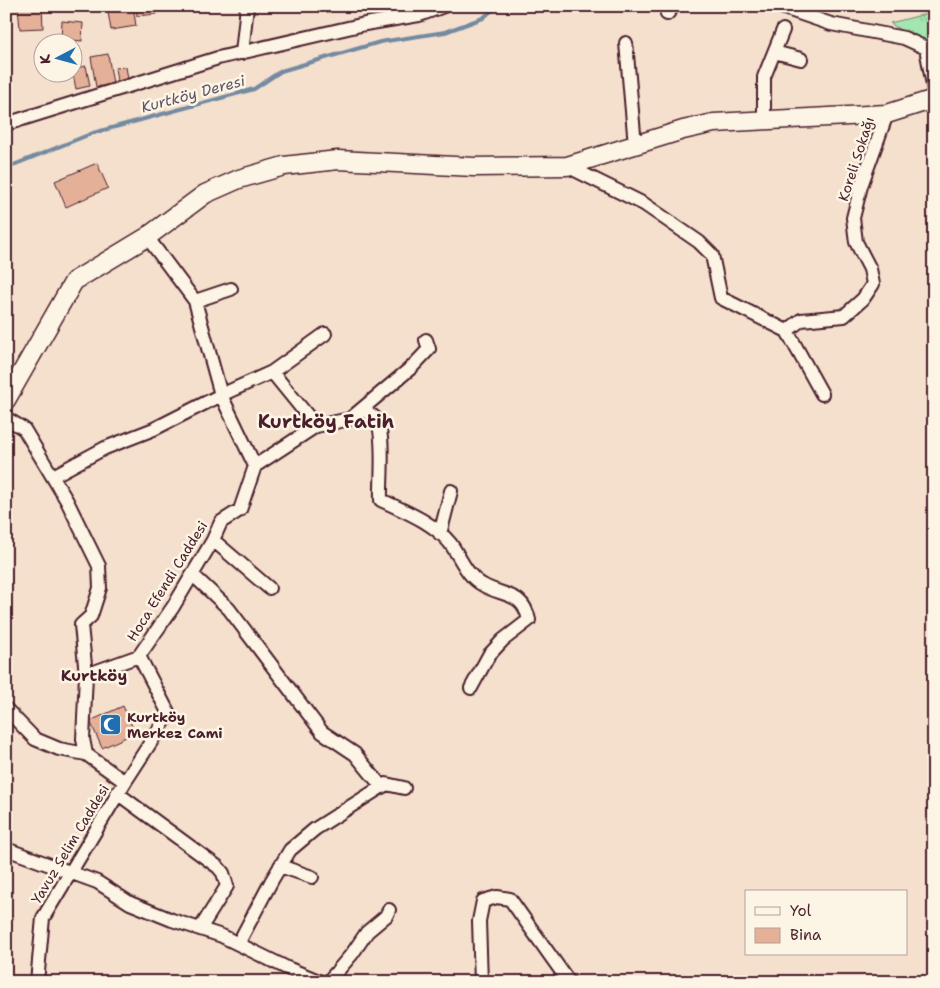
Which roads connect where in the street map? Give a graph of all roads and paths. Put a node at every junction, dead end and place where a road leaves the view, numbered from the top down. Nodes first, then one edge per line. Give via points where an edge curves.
1 (247, 6) edge
2 (444, 6) edge
3 (778, 6) edge
4 (783, 30) dead end
5 (626, 44) dead end
6 (774, 52) junction
7 (242, 53) junction
8 (801, 59) dead end
9 (934, 91) edge
10 (934, 99) edge
11 (887, 114) junction
12 (764, 119) junction
13 (6, 124) edge
14 (635, 145) junction
15 (567, 166) junction
16 (147, 237) junction
17 (230, 289) dead end
18 (195, 301) junction
19 (787, 331) junction
20 (325, 334) dead end
21 (426, 340) dead end
22 (272, 372) junction
23 (822, 394) dead end
24 (221, 395) junction
25 (6, 400) edge
26 (362, 409) junction
27 (6, 418) edge
28 (316, 426) junction
29 (255, 466) junction
30 (53, 476) junction
31 (451, 491) dead end
32 (440, 534) junction
33 (213, 540) junction
34 (192, 574) junction
35 (269, 588) dead end
36 (139, 656) junction
37 (86, 675) junction
38 (471, 688) dead end
39 (6, 709) edge
40 (86, 754) junction
41 (125, 782) junction
42 (382, 787) junction
43 (404, 788) dead end
44 (118, 793) junction
45 (6, 849) edge
46 (280, 866) junction
47 (70, 872) junction
48 (312, 878) dead end
49 (389, 910) dead end
50 (200, 929) junction
51 (238, 944) junction
52 (37, 982) edge
53 (321, 982) edge
54 (328, 982) edge
55 (481, 982) edge
56 (569, 982) edge

1 - 7 street
2 - 7 street via 419,15 365,24
3 - 9 street via 831,24 904,38 926,48
4 - 6 street
5 - 14 street
6 - 8 street
6 - 12 street via 764,76
7 - 13 street
10 - 11 street
11 - 12 street
11 - 19 street, Koreli Sokağı via 853,218 856,242 870,269 873,284 863,299 844,316 800,320
12 - 14 street via 714,123
14 - 15 street
15 - 16 street via 474,167 338,160 284,166 239,179 205,194
15 - 19 street via 644,204 700,242 712,255 721,298
16 - 18 street
16 - 25 street via 74,281
17 - 18 street
18 - 24 street
19 - 23 street
20 - 22 street
21 - 26 street via 429,349
22 - 24 street
22 - 28 street
24 - 29 street
24 - 30 street via 154,429 105,448
26 - 28 street via 350,419
26 - 32 street via 376,418 380,430 381,500 424,521
27 - 30 street via 24,429
28 - 29 street
29 - 33 street, Hoca Efendi Caddesi via 240,510 221,522
30 - 37 street via 99,566 100,588 91,616 81,625
31 - 32 street
32 - 38 street via 482,585 518,600 527,610 529,620 489,655
33 - 34 street, Hoca Efendi Caddesi
33 - 35 street
34 - 36 street, Hoca Efendi Caddesi
34 - 42 street via 229,609 322,732 355,754
36 - 37 street
36 - 41 street, Hoca Efendi Caddesi via 169,714
37 - 40 street via 83,738
39 - 40 street via 35,740 58,749
40 - 41 street, Yavuz Selim Caddesi
41 - 44 street, Yavuz Selim Caddesi
42 - 43 street via 386,784
42 - 46 street via 316,829 290,850
44 - 47 street, Yavuz Selim Caddesi
44 - 50 street via 223,873 228,886
45 - 47 street
46 - 48 street
46 - 51 street
47 - 50 street via 97,882 130,904
47 - 52 street, Yavuz Selim Caddesi via 43,918
49 - 54 street via 367,932
50 - 51 street
51 - 53 street
55 - 56 street via 480,921 483,901 498,897 510,899

